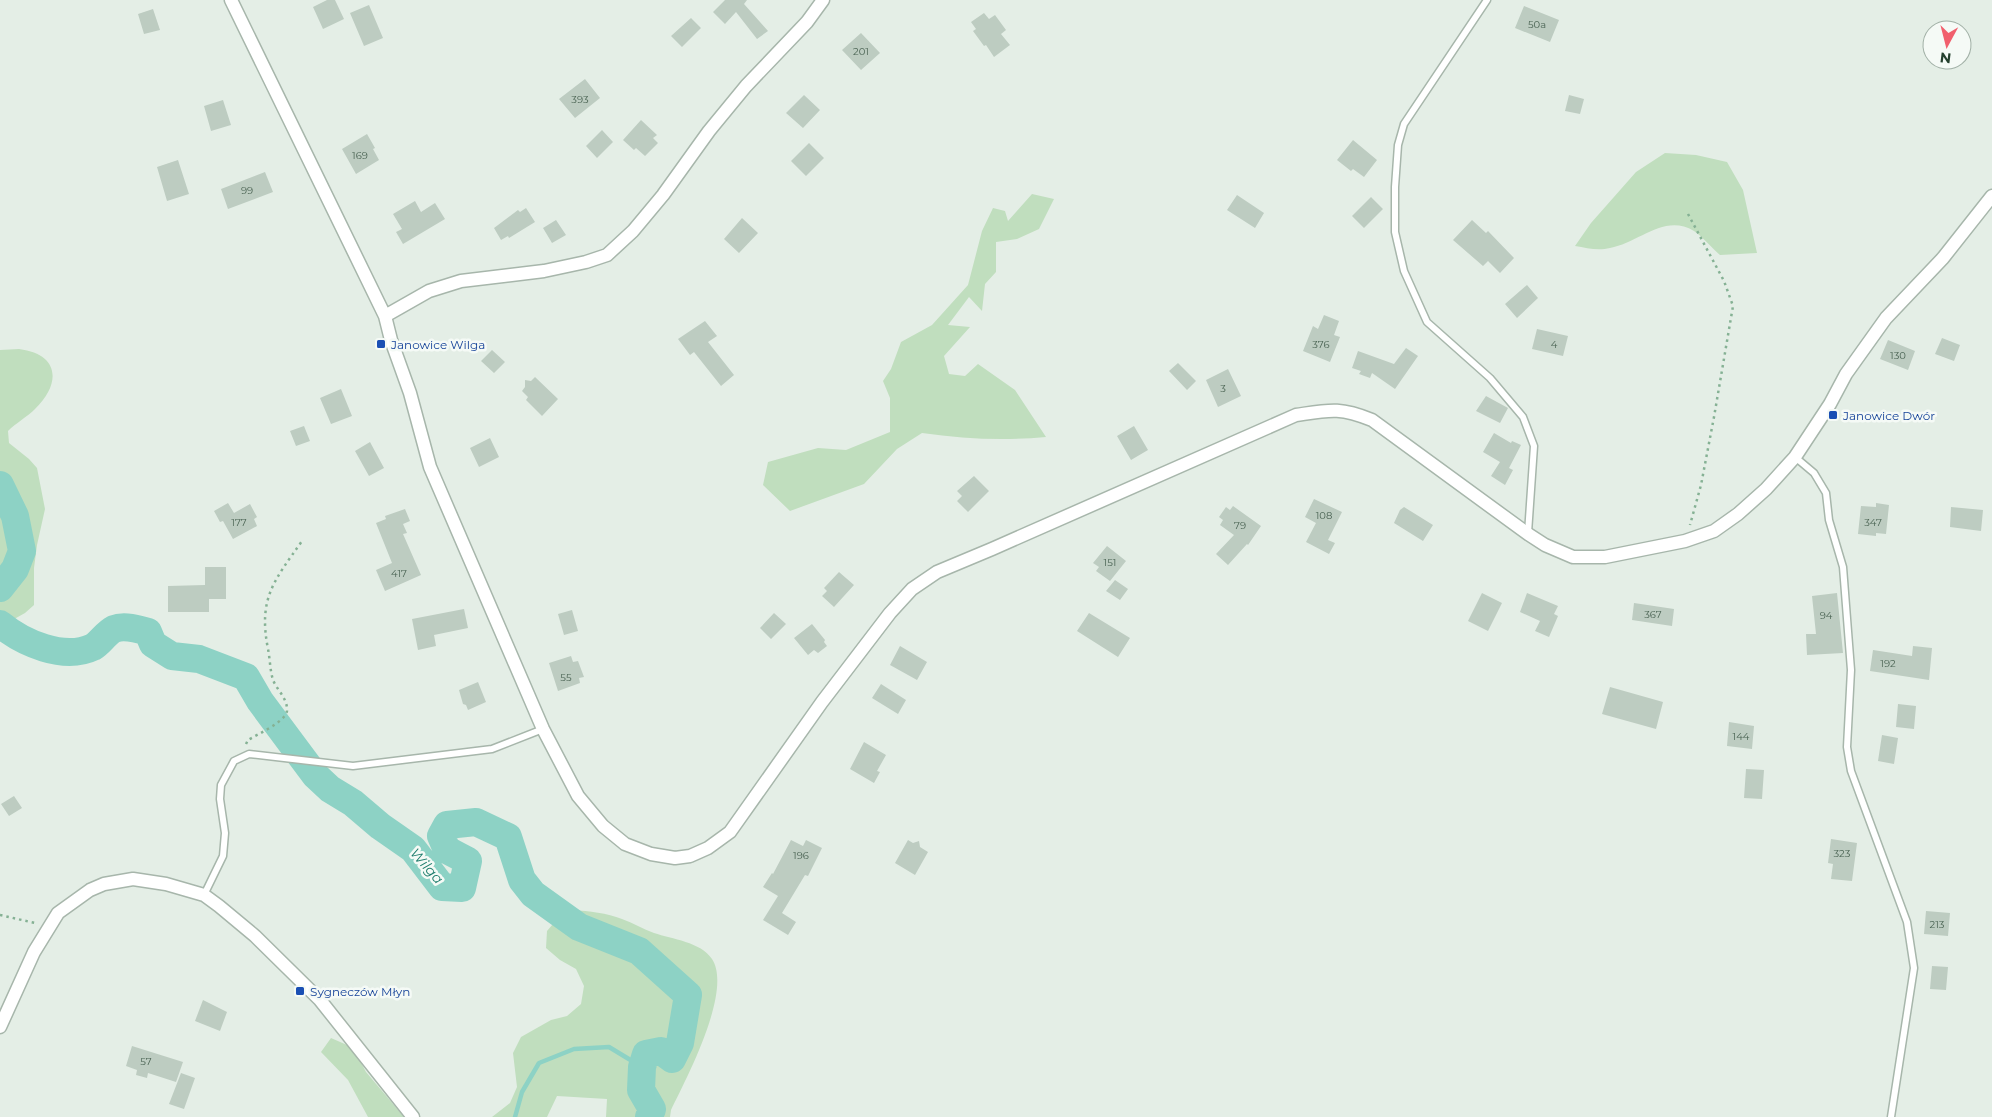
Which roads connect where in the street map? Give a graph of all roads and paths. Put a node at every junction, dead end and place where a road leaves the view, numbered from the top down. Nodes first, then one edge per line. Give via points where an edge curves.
1 (231, 0) edge
2 (823, 0) edge
3 (1486, 0) edge
4 (1992, 196) edge
5 (1688, 214) dead end
6 (385, 316) junction
7 (1796, 457) junction
8 (1528, 534) junction
9 (302, 541) dead end
10 (1685, 541) junction
11 (543, 728) junction
12 (234, 761) junction
13 (204, 895) junction
14 (0, 915) edge
15 (47, 928) junction
16 (0, 1027) edge
17 (413, 1117) edge
18 (1891, 1117) edge

1 - 6 street
2 - 6 street via 709,131 664,195 633,231 607,254 544,271 461,281 429,291
3 - 8 lane via 1404,124 1398,145 1395,232 1404,271 1427,322 1490,378 1523,417 1534,446
4 - 7 street via 1944,258 1886,318 1846,374
5 - 10 path via 1724,281 1732,306 1701,485
6 - 11 street via 430,467
7 - 10 street via 1738,514 1714,531
7 - 18 lane via 1814,473 1826,493 1843,567 1851,670 1847,747 1851,771 1907,922 1914,968
8 - 10 street via 1573,557 1605,557
8 - 11 street via 1372,420 1332,410 1296,415 937,572 912,589 828,695 730,832 690,856 675,858 651,854 625,844 603,826 578,796
9 - 12 path via 274,582 264,612 264,632 273,680 286,703 287,712 282,720 248,740
11 - 12 lane via 492,749 353,766 249,754
12 - 13 lane via 221,785 225,833 223,856
13 - 15 street via 133,879 104,884 76,899 58,913
13 - 17 street via 255,936 320,1000
14 - 15 path via 29,920
15 - 16 street

